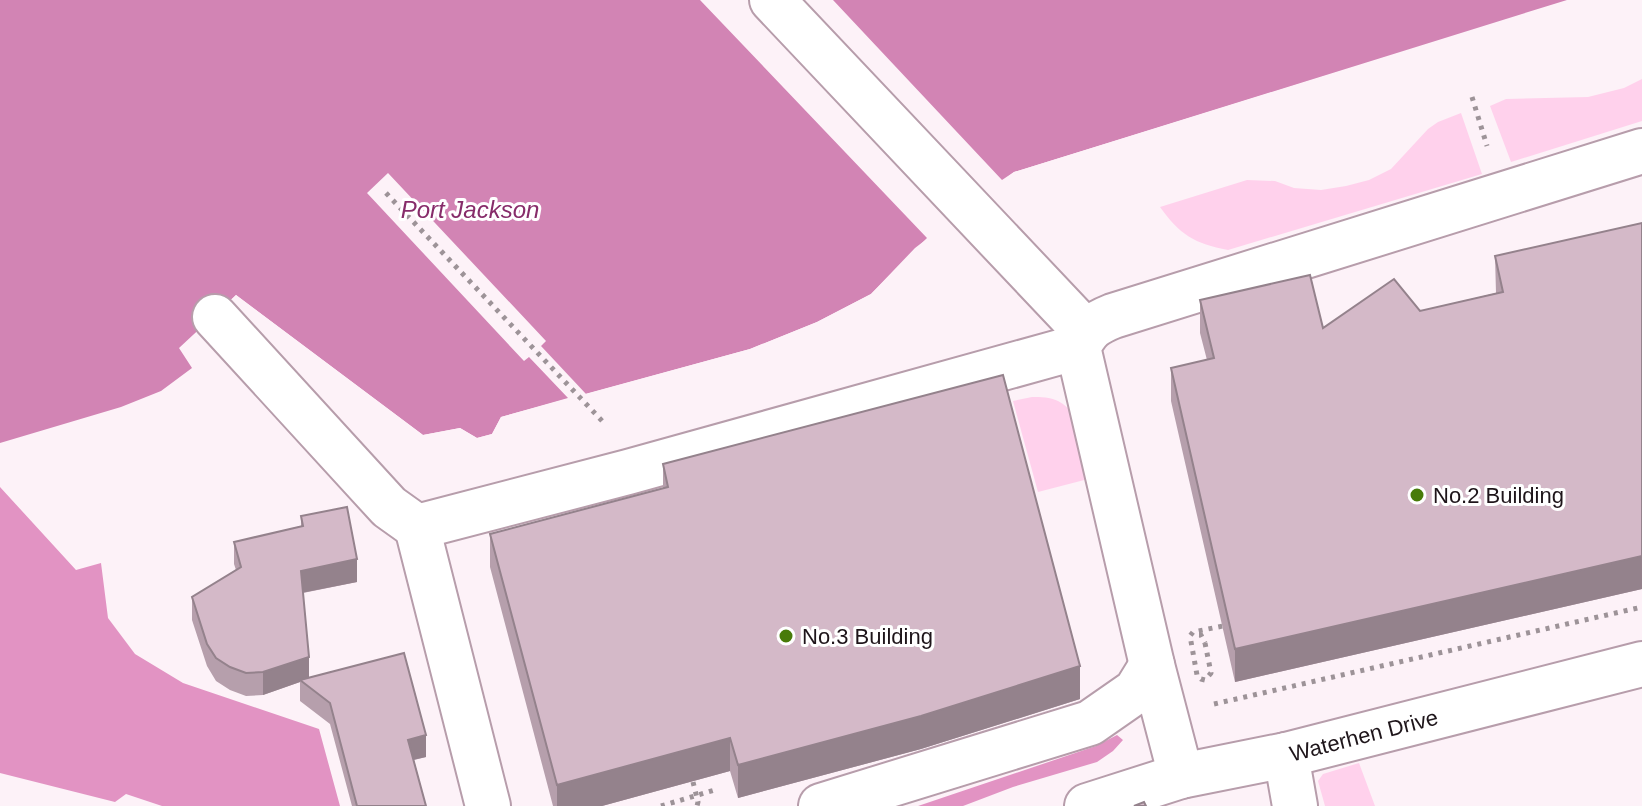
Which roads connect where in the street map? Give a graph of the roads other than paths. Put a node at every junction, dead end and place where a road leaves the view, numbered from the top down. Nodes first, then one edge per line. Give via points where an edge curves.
1 (772, 0) edge
2 (1642, 151) edge
3 (215, 317) dead end
4 (1082, 339) junction
5 (417, 527) junction
6 (1642, 664) edge
7 (1152, 665) junction
8 (1286, 755) junction
9 (1181, 776) junction
10 (483, 787) edge
11 (821, 806) edge
12 (1087, 806) edge
13 (1295, 806) edge

1 - 4 street
2 - 4 street via 1113,316 1096,323
3 - 5 street via 389,507
4 - 5 street via 628,472
4 - 7 street
5 - 10 street
6 - 8 street, Waterhen Drive
7 - 9 street
7 - 11 street via 1136,691 1090,723
8 - 9 street, Waterhen Drive
8 - 13 street
9 - 12 street, Waterhen Drive

